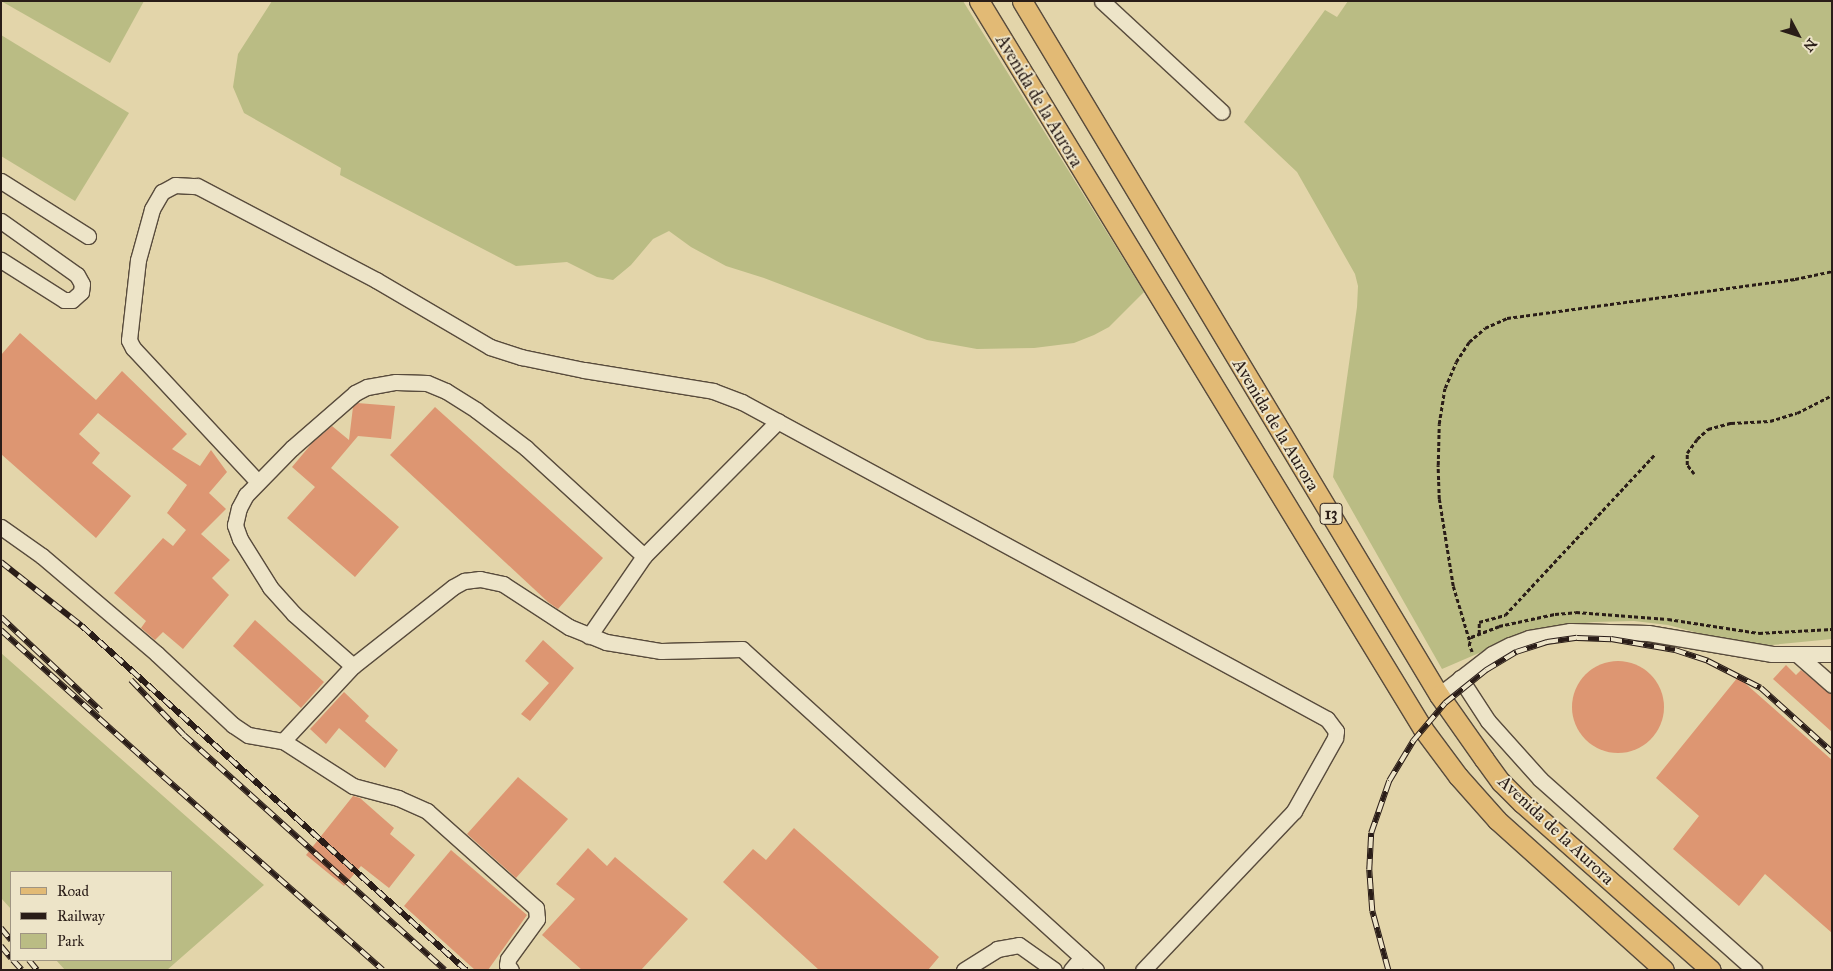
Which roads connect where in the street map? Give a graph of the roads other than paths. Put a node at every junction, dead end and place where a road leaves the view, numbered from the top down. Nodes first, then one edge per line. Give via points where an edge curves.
1 (979, 1) edge
2 (1022, 1) edge
3 (1102, 1) edge
4 (1222, 112) dead end
5 (3, 187) edge
6 (1, 221) edge
7 (88, 236) dead end
8 (1, 260) edge
9 (778, 421) junction
10 (258, 482) junction
11 (1, 527) edge
12 (644, 556) junction
13 (589, 636) junction
14 (1832, 654) edge
15 (1798, 655) junction
16 (353, 666) junction
17 (1460, 678) junction
18 (1832, 685) edge
19 (1439, 695) junction
20 (283, 741) junction
21 (1082, 957) junction
22 (512, 970) edge
23 (964, 970) edge
24 (1054, 970) edge
25 (1071, 970) edge
26 (1096, 970) edge
27 (1143, 970) edge
28 (1664, 970) edge
29 (1711, 970) edge
30 (1754, 970) edge

1 - 28 main road, Avenida de la Aurora / 13 via 1423,729 1497,820
2 - 19 main road, Avenida de la Aurora / 13
3 - 4 street
5 - 7 street
6 - 8 street via 77,275 82,284 81,292 72,300 64,300
9 - 10 street via 742,402 713,392 584,370 490,347 376,280 196,186 175,185 162,192 152,209 138,260 129,340
9 - 12 street
9 - 27 street via 1333,724 1336,731 1332,745 1294,811
10 - 12 street via 355,393 367,387 396,382 427,383 476,410 526,448
10 - 16 street via 239,508 235,525 240,539 270,587 294,614
11 - 20 street via 42,556 129,630 233,725 248,735
12 - 13 street
13 - 16 street via 552,617 504,584 473,579 444,594
13 - 21 street via 633,648 661,651 742,649
14 - 15 street
15 - 17 street via 1744,650 1648,633 1570,631 1510,645
15 - 18 street
16 - 20 street
17 - 19 street
17 - 30 street via 1488,721 1540,779
19 - 29 main road, Avenida de la Aurora / 13 via 1501,782
20 - 22 street via 354,786 398,798 427,811 536,908 537,920 507,961
21 - 25 street
21 - 26 street
23 - 24 street via 996,949 1019,945

